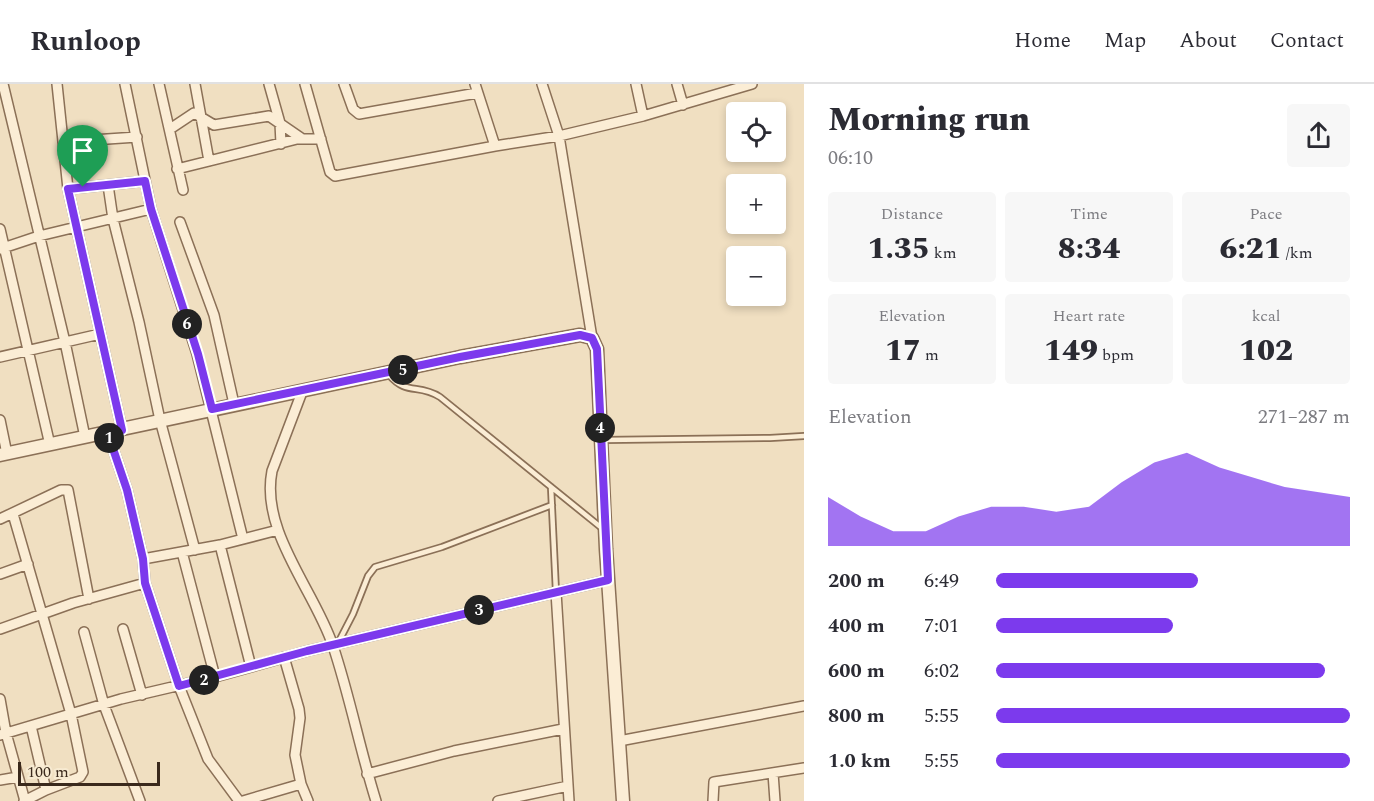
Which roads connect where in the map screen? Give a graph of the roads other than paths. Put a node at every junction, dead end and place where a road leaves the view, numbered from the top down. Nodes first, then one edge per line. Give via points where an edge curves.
1 (3, 84) edge
2 (125, 84) edge
3 (159, 84) edge
4 (195, 84) edge
5 (269, 84) edge
6 (305, 84) edge
7 (344, 84) edge
8 (542, 84) edge
9 (636, 84) edge
10 (677, 84) edge
11 (752, 84) edge
12 (60, 85) edge
13 (476, 88) edge
14 (683, 105) junction
15 (643, 116) junction
16 (201, 117) junction
17 (280, 123) junction
18 (170, 129) junction
19 (136, 136) junction
20 (560, 136) junction
21 (301, 138) junction
22 (321, 139) junction
23 (63, 142) junction
24 (281, 144) junction
25 (495, 146) junction
26 (209, 161) junction
27 (177, 169) junction
28 (145, 181) junction
29 (108, 185) junction
30 (68, 189) junction
31 (183, 190) dead end
32 (151, 209) junction
33 (113, 219) junction
34 (180, 222) dead end
35 (77, 228) junction
36 (0, 229) edge
37 (39, 236) junction
38 (2, 248) edge
39 (100, 334) junction
40 (592, 338) junction
41 (65, 342) junction
42 (27, 351) junction
43 (0, 357) edge
44 (388, 373) junction
45 (302, 392) junction
46 (234, 405) junction
47 (212, 409) junction
48 (0, 420) edge
49 (160, 420) junction
50 (122, 430) junction
51 (107, 431) junction
52 (804, 436) edge
53 (85, 437) junction
54 (601, 440) junction
55 (50, 445) junction
56 (3, 454) edge
57 (551, 486) junction
58 (552, 505) junction
59 (12, 514) junction
60 (0, 519) edge
61 (278, 530) junction
62 (605, 530) junction
63 (243, 539) junction
64 (219, 545) junction
65 (195, 550) junction
66 (182, 552) junction
67 (143, 559) junction
68 (28, 564) junction
69 (0, 574) edge
70 (608, 580) junction
71 (145, 583) junction
72 (556, 592) junction
73 (89, 598) junction
74 (42, 614) junction
75 (0, 629) edge
76 (123, 629) dead end
77 (84, 632) dead end
78 (335, 644) junction
79 (284, 657) junction
80 (251, 667) junction
81 (215, 677) junction
82 (179, 686) junction
83 (142, 695) junction
84 (0, 699) edge
85 (104, 705) junction
86 (804, 706) edge
87 (71, 714) junction
88 (31, 726) junction
89 (563, 729) junction
90 (3, 734) edge
91 (619, 741) junction
92 (804, 768) edge
93 (773, 773) junction
94 (367, 774) junction
95 (18, 777) junction
96 (0, 780) edge
97 (301, 784) junction
98 (568, 786) junction
99 (46, 790) junction
100 (25, 801) edge
101 (141, 801) edge
102 (241, 801) edge
103 (308, 801) edge
104 (376, 801) edge
105 (498, 801) edge
106 (568, 801) edge
107 (623, 801) edge
108 (713, 801) edge
109 (775, 801) edge

1 - 37 street
2 - 19 street
3 - 18 street
4 - 16 street
5 - 17 street
6 - 22 street
7 - 13 street via 353,109 359,114
8 - 20 street
9 - 15 street
10 - 14 street
11 - 14 street
12 - 23 street
13 - 25 street
14 - 15 street
15 - 20 street
16 - 17 street via 214,125 267,116
16 - 18 street via 194,113
16 - 26 street
17 - 21 street
17 - 24 street
18 - 27 street
19 - 23 street
19 - 28 street
20 - 25 street
20 - 40 street
21 - 22 street
21 - 24 street
22 - 25 street via 330,172 335,176
23 - 30 street
24 - 26 street
26 - 27 street
27 - 31 street
28 - 29 street
28 - 32 street
29 - 30 street
29 - 33 street
30 - 35 street
32 - 33 street
32 - 47 street
33 - 35 street
33 - 49 street
34 - 46 street via 214,315
35 - 37 street
35 - 39 street
36 - 38 street
37 - 38 street
37 - 41 street
38 - 42 street
39 - 41 street
39 - 50 street
40 - 44 street via 580,335
40 - 54 street via 597,349
41 - 42 street
41 - 53 street
42 - 43 street
42 - 55 street
44 - 45 street
44 - 57 lane via 401,387 423,389 440,397
45 - 46 street
45 - 61 street via 269,484
46 - 47 street
47 - 49 street
47 - 63 street
48 - 56 street
49 - 50 street
49 - 65 street
50 - 51 street
51 - 53 street
51 - 67 street via 127,490
52 - 54 lane
53 - 55 street
54 - 62 street
55 - 56 street
57 - 58 lane
57 - 62 lane
58 - 72 lane
58 - 78 lane via 442,547 375,567
59 - 60 street
59 - 68 street
59 - 73 street via 68,490
61 - 63 street
61 - 78 street
62 - 70 street
63 - 64 street
64 - 65 street
64 - 80 street
65 - 66 street
66 - 67 street
66 - 81 street
67 - 71 street
68 - 69 street
68 - 74 street
70 - 72 street
70 - 91 street
71 - 73 street
71 - 82 street
72 - 78 street
72 - 89 street
73 - 74 street
74 - 75 street
74 - 87 street
76 - 83 street
77 - 85 street
78 - 79 street
78 - 94 street
79 - 80 street
79 - 97 street via 300,713 295,755
80 - 81 street
81 - 82 street
82 - 83 street
82 - 102 street via 205,753
83 - 85 street
84 - 90 street
85 - 87 street
85 - 101 street
86 - 91 street
87 - 88 street
87 - 99 street via 83,774
88 - 90 street
88 - 99 street
89 - 94 street via 465,748
89 - 98 street
90 - 95 street
91 - 107 street
92 - 93 street
93 - 108 street via 714,782
93 - 109 street
94 - 104 street
95 - 96 street
95 - 100 street
97 - 102 street
97 - 103 street
98 - 105 street
98 - 106 street
99 - 100 street

